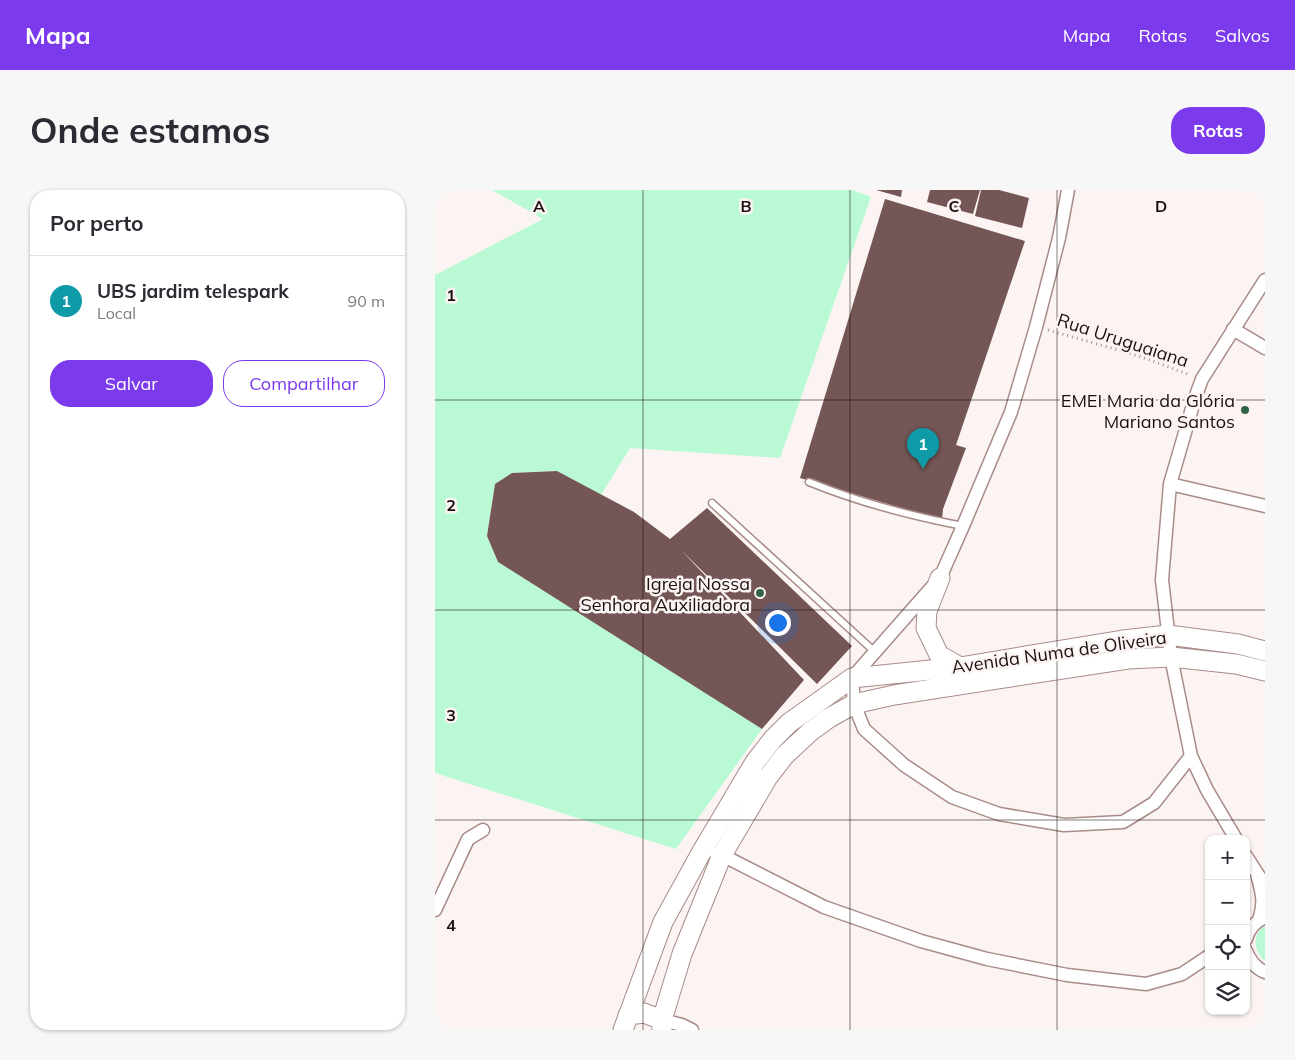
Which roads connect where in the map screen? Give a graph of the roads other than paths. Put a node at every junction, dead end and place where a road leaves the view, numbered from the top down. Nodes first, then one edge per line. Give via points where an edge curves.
1 (1067, 190) edge
2 (1265, 280) edge
3 (1233, 329) junction
4 (1265, 348) edge
5 (809, 482) dead end
6 (1170, 484) junction
7 (712, 503) dead end
8 (1265, 506) edge
9 (963, 526) junction
10 (940, 578) junction
11 (1168, 635) junction
12 (1265, 651) edge
13 (875, 652) junction
14 (1171, 657) junction
15 (960, 667) junction
16 (1265, 671) edge
17 (852, 678) junction
18 (854, 704) junction
19 (1191, 756) junction
20 (483, 830) dead end
21 (1234, 835) edge
22 (701, 853) junction
23 (722, 855) junction
24 (1250, 862) edge
25 (1261, 879) edge
26 (435, 910) edge
27 (1256, 923) edge
28 (1205, 959) edge
29 (1250, 960) edge
30 (1205, 968) edge
31 (1259, 972) edge
32 (1182, 974) junction
33 (625, 1023) edge
34 (662, 1025) edge
35 (692, 1030) edge

1 - 9 street via 1059,238 1011,412
2 - 3 street
3 - 4 street
3 - 6 street via 1202,379
5 - 9 lane via 834,492
6 - 8 street
6 - 11 street via 1162,580
7 - 13 lane
9 - 10 street
10 - 13 street
10 - 15 street via 927,611 926,628 939,655
11 - 12 street, Avenida Numa de Oliveira via 1238,644
11 - 14 street
11 - 15 street, Avenida Numa de Oliveira
13 - 17 street
14 - 16 street, Avenida Numa de Oliveira via 1235,664
14 - 18 street, Avenida Numa de Oliveira via 1128,659
14 - 19 street
15 - 17 street, Avenida Numa de Oliveira
17 - 18 street
17 - 22 street via 810,707 773,739 755,762
18 - 19 street via 864,729 904,765 952,797 999,814 1063,825 1123,822 1154,803
18 - 23 street, Avenida Numa de Oliveira via 829,718 785,755 768,777
19 - 21 street
20 - 26 street via 468,839
22 - 23 street
22 - 33 street via 663,922
23 - 32 street via 824,907 921,941 987,959 1067,975 1146,984
23 - 34 street, Avenida Numa de Oliveira via 683,954
24 - 25 street
25 - 27 street via 1263,909
28 - 32 street
29 - 31 street
30 - 32 street
33 - 34 street via 644,1012
34 - 35 street via 682,1025

